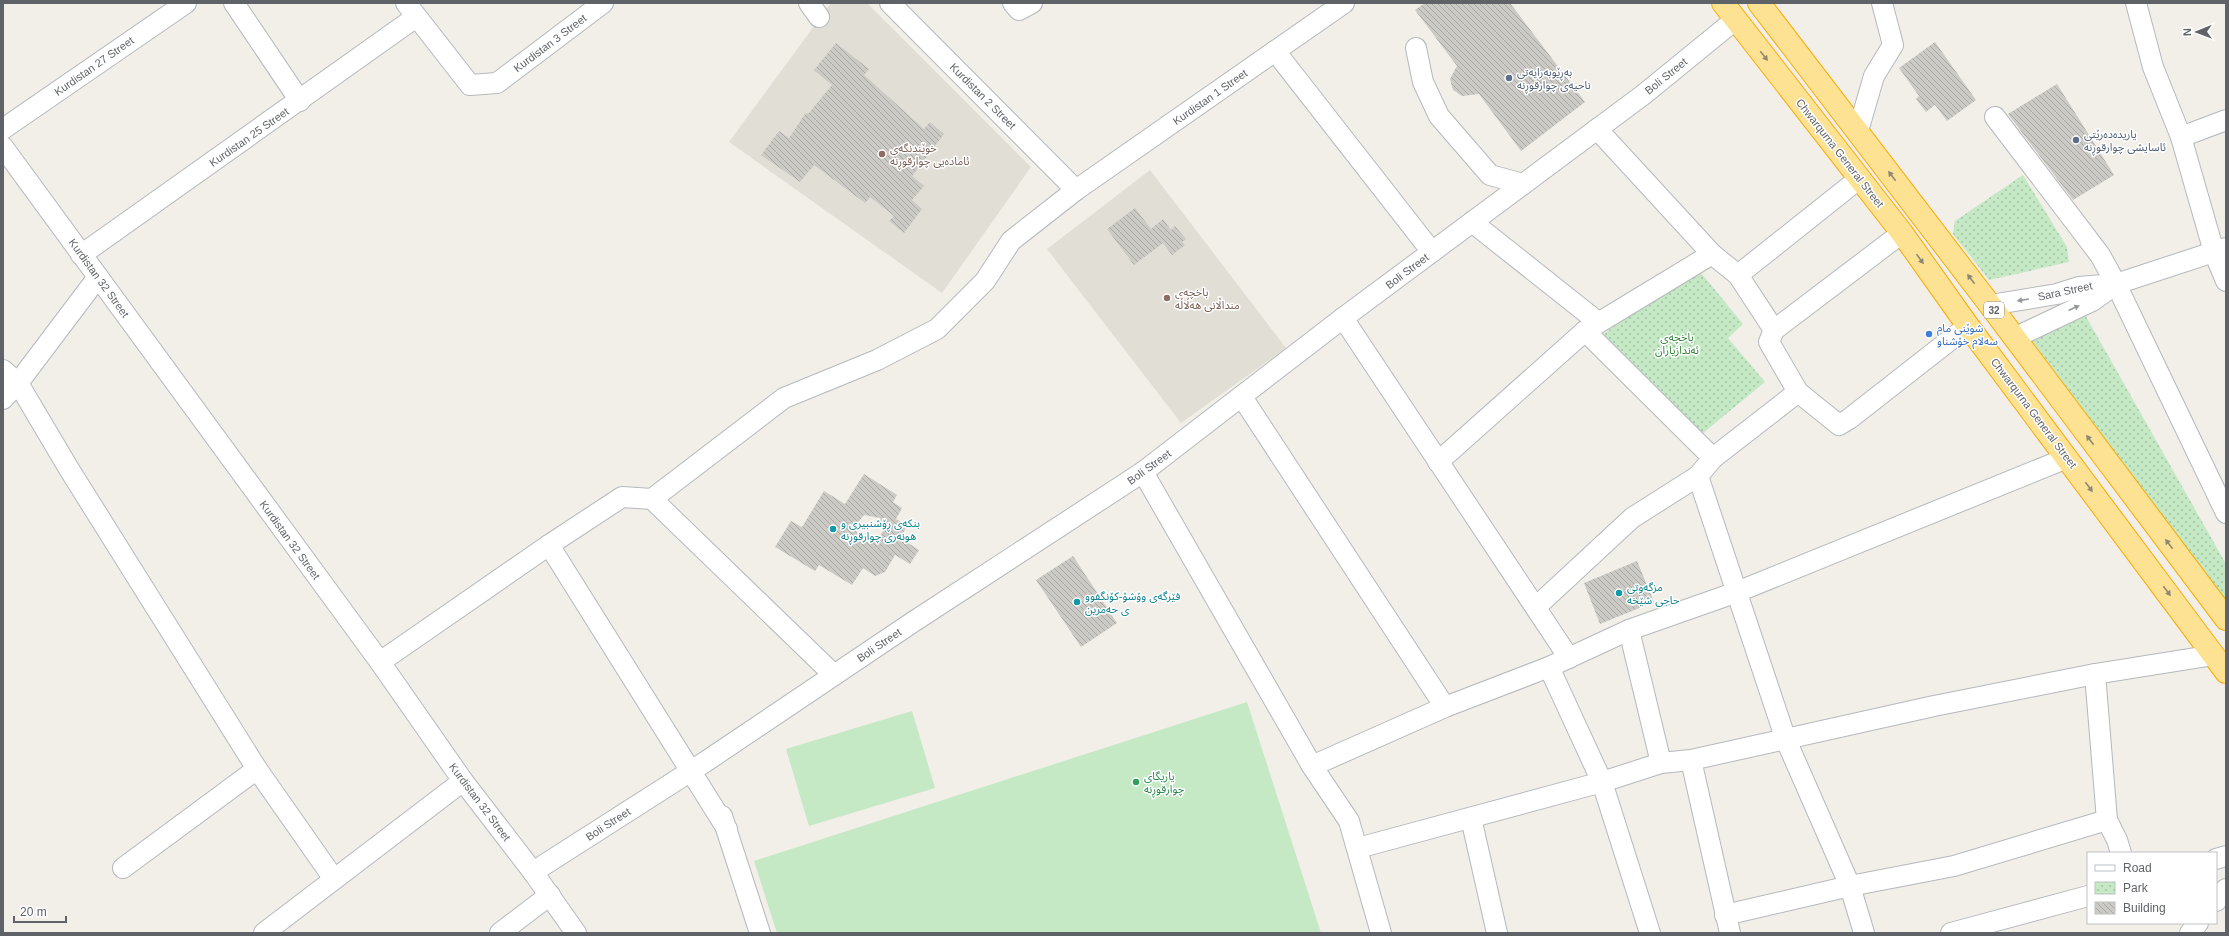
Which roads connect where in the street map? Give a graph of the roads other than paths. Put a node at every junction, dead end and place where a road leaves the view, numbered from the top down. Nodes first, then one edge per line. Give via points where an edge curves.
1 (186, 3) edge
2 (234, 3) edge
3 (603, 3) edge
4 (890, 3) edge
5 (1344, 3) edge
6 (1882, 3) edge
7 (2135, 4) edge
8 (1763, 8) edge
9 (411, 10) edge
10 (1734, 18) edge
11 (1416, 48) dead end
12 (1275, 51) junction
13 (300, 101) junction
14 (1995, 117) dead end
15 (2226, 120) edge
16 (3, 129) edge
17 (1597, 129) junction
18 (1858, 131) junction
19 (2181, 138) junction
20 (3, 147) edge
21 (1860, 178) junction
22 (1523, 184) junction
23 (1076, 190) junction
24 (1472, 222) junction
25 (1902, 233) junction
26 (2220, 250) edge
27 (1432, 252) junction
28 (1712, 254) junction
29 (81, 255) junction
30 (1738, 274) junction
31 (98, 277) junction
32 (2226, 281) edge
33 (2116, 284) junction
34 (1990, 305) junction
35 (1343, 318) junction
36 (1591, 326) junction
37 (1968, 326) junction
38 (1774, 330) junction
39 (2014, 338) junction
40 (3, 370) edge
41 (18, 383) junction
42 (1798, 392) junction
43 (1242, 397) junction
44 (3, 398) edge
45 (1713, 458) junction
46 (2067, 458) junction
47 (1438, 462) junction
48 (1144, 472) junction
49 (1698, 476) junction
50 (652, 500) junction
51 (2226, 513) edge
52 (549, 545) junction
53 (1737, 592) junction
54 (1536, 607) junction
55 (2226, 619) edge
56 (1629, 630) junction
57 (1569, 658) junction
58 (380, 662) junction
59 (2220, 664) edge
60 (1550, 667) junction
61 (2095, 674) junction
62 (834, 675) junction
63 (1445, 707) junction
64 (1786, 740) junction
65 (1691, 760) junction
66 (1661, 763) junction
67 (1312, 766) junction
68 (698, 767) junction
69 (257, 769) junction
70 (463, 781) junction
71 (1602, 782) junction
72 (1471, 818) junction
73 (2107, 820) junction
74 (1358, 848) junction
75 (2121, 852) edge
76 (123, 868) dead end
77 (533, 872) junction
78 (334, 878) junction
79 (1850, 886) junction
80 (2226, 889) edge
81 (550, 895) junction
82 (2087, 896) edge
83 (2217, 900) edge
84 (1727, 924) edge
85 (2197, 924) edge
86 (264, 933) edge
87 (500, 933) edge
88 (576, 933) edge
89 (760, 933) edge
90 (1381, 933) edge
91 (1497, 933) edge
92 (1650, 933) edge
93 (1864, 933) edge
94 (1951, 933) edge
95 (2190, 933) edge

1 - 16 street, Kurdistan 27 Street
2 - 13 street
3 - 9 street, Kurdistan 3 Street via 497,83 470,85
4 - 23 street, Kurdistan 2 Street
5 - 12 street, Kurdistan 1 Street
6 - 18 street via 1893,45 1874,76
7 - 19 street via 2153,67
8 - 10 highway
8 - 18 highway, 32
9 - 13 street, Kurdistan 25 Street
10 - 17 street, Boli Street via 1643,95
10 -> 21 highway, Chwarqurna General Street
11 - 22 street via 1423,82 1439,116 1452,133 1490,175
12 - 23 street, Kurdistan 1 Street
12 - 27 street
13 - 29 street, Kurdistan 25 Street
14 - 33 street via 2100,254
15 - 19 street
17 - 22 street, Boli Street
17 - 28 street
34 -> 18 highway, 32
19 - 26 street
20 - 29 street, Kurdistan 32 Street
21 - 25 highway, Chwarqurna General Street
21 - 30 street
22 - 24 street, Boli Street
23 - 50 street, Kurdistan 1 Street via 1011,241 985,281 937,329 877,360 784,398
24 - 27 street, Boli Street
24 - 36 street
25 -> 37 highway, Chwarqurna General Street
25 - 38 street
26 - 32 street
26 - 33 street, Sara Street
27 - 35 street, Boli Street
28 - 30 street
28 - 36 street
29 - 31 street, Kurdistan 32 Street
30 - 38 street
31 - 41 street
31 - 58 street, Kurdistan 32 Street
33 -> 34 street, Sara Street via 2079,287 2057,294
39 -> 33 street, Sara Street via 2092,301
33 - 51 street
34 - 39 highway, 32
35 - 43 street, Boli Street
35 - 47 street
36 - 45 street
36 - 47 street
37 - 42 street via 1849,420 1839,424
37 - 46 highway, Chwarqurna General Street
38 - 42 street via 1769,342
55 -> 39 highway, 32
40 - 41 street
41 - 44 street
41 - 69 street
42 - 45 street
43 - 48 street, Boli Street
43 - 63 street
45 - 49 street
46 - 53 street
46 -> 59 highway, Chwarqurna General Street
47 - 54 street
48 - 62 street, Boli Street
48 - 67 street
49 - 53 street
49 - 54 street via 1632,518
50 - 52 street via 622,497
50 - 62 street
52 - 58 street
52 - 68 street
53 - 56 street
53 - 64 street
54 - 57 street
56 - 57 street
56 - 66 street
57 - 60 street
58 - 70 street, Kurdistan 32 Street
59 - 61 street
60 - 63 street
60 - 71 street
61 - 64 street via 1934,706
61 - 73 street
62 - 68 street, Boli Street
63 - 67 street
64 - 65 street
64 - 79 street
65 - 66 street
65 - 84 street
66 - 71 street
67 - 74 street via 1349,821
68 - 77 street, Boli Street
68 - 89 street via 726,829
69 - 76 street
69 - 78 street
70 - 77 street, Kurdistan 32 Street
70 - 78 street
71 - 72 street
71 - 92 street
72 - 74 street
72 - 91 street
73 - 75 street
73 - 79 street via 1954,866
74 - 90 street
77 - 81 street, Kurdistan 32 Street
78 - 86 street
79 - 84 street
79 - 93 street
80 - 83 street
81 - 87 street
81 - 88 street, Kurdistan 32 Street
82 - 94 street
85 - 95 street

